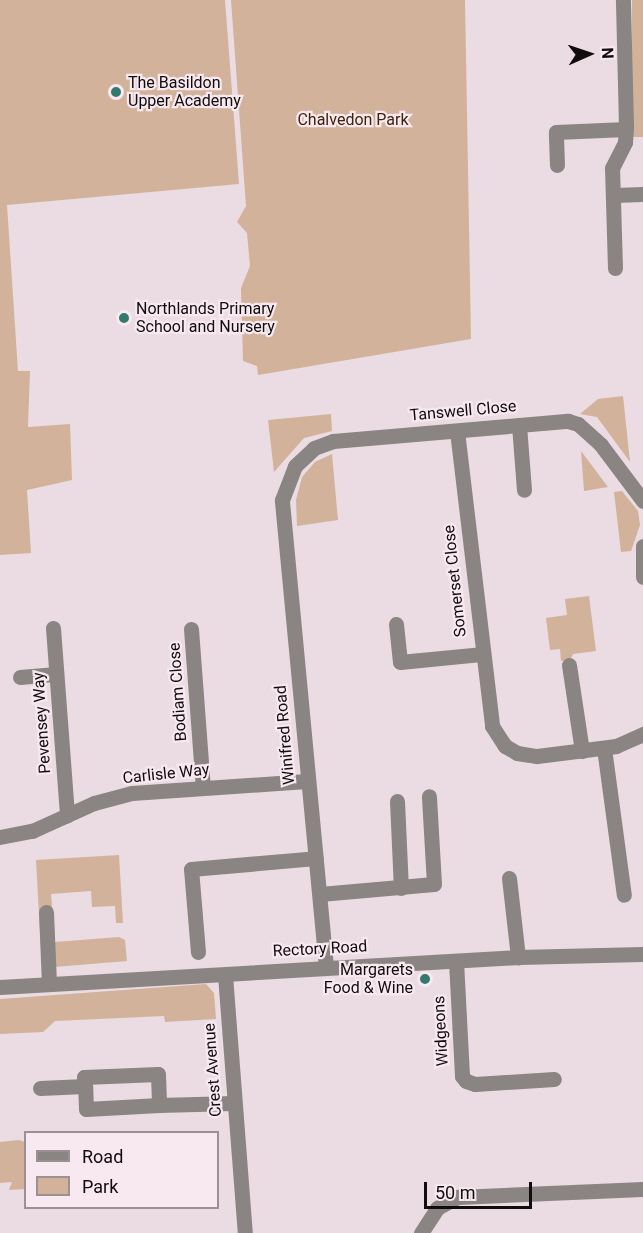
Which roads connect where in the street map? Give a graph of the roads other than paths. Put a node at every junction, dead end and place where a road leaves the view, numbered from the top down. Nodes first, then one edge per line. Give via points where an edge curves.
1 (623, 0) edge
2 (626, 129) junction
3 (557, 165) dead end
4 (643, 194) edge
5 (614, 195) junction
6 (615, 268) dead end
7 (519, 425) junction
8 (457, 431) junction
9 (524, 490) dead end
10 (282, 500) joint
11 (643, 501) edge
12 (643, 546) edge
13 (643, 577) edge
14 (396, 624) dead end
15 (53, 628) dead end
16 (191, 629) dead end
17 (482, 654) junction
18 (569, 665) dead end
19 (56, 674) junction
20 (20, 677) dead end
21 (643, 734) edge
22 (604, 748) junction
23 (582, 751) junction
24 (307, 781) junction
25 (203, 788) junction
26 (429, 796) dead end
27 (397, 801) dead end
28 (67, 815) junction
29 (0, 837) edge
30 (316, 858) junction
31 (509, 878) dead end
32 (401, 888) junction
33 (320, 894) junction
34 (624, 895) dead end
35 (46, 912) dead end
36 (198, 952) dead end
37 (643, 954) edge
38 (518, 957) junction
39 (456, 961) junction
40 (326, 967) junction
41 (225, 975) junction
42 (49, 984) junction
43 (0, 987) edge
44 (554, 1079) dead end
45 (85, 1086) junction
46 (40, 1088) dead end
47 (233, 1103) junction
48 (159, 1105) junction
49 (643, 1189) edge
50 (244, 1233) edge
51 (421, 1233) edge

1 - 2 street
2 - 3 street via 556,132
2 - 5 street via 625,142 613,164
4 - 5 street
5 - 6 street
7 - 8 street, Tanswell Close
7 - 9 street
7 - 11 street, Tanswell Close via 568,421 578,424 601,445
8 - 10 street, Tanswell Close via 324,442 295,466
8 - 17 street, Somerset Close
10 - 24 street, Winifred Road
12 - 13 street
14 - 17 street via 400,662
15 - 19 street, Pevensey Way
16 - 25 street, Bodiam Close
17 - 23 street, Somerset Close via 492,726 505,746 517,753 537,756
18 - 23 street
19 - 20 street
19 - 28 street, Pevensey Way
21 - 22 street via 626,744
22 - 23 street
22 - 34 street
24 - 25 street, Carlisle Way
24 - 30 street, Winifred Road
25 - 28 street, Carlisle Way via 123,795
26 - 32 street via 434,884
27 - 32 street
28 - 29 street, Carlisle Way via 32,831
30 - 33 street, Winifred Road
30 - 36 street via 191,869
31 - 38 street
32 - 33 street
33 - 40 street, Winifred Road
35 - 42 street
37 - 38 street, Rectory Road
38 - 39 street, Rectory Road
39 - 40 street, Rectory Road
39 - 44 street, Widgeons via 462,1076 466,1081 476,1084
40 - 41 street, Rectory Road
41 - 42 street, Rectory Road
41 - 47 street, Crest Avenue
42 - 43 street, Rectory Road
45 - 46 street
45 - 48 street via 86,1109
45 - 48 street via 84,1077 158,1074
47 - 48 street
47 - 50 street, Crest Avenue
49 - 51 street via 458,1197 436,1208

